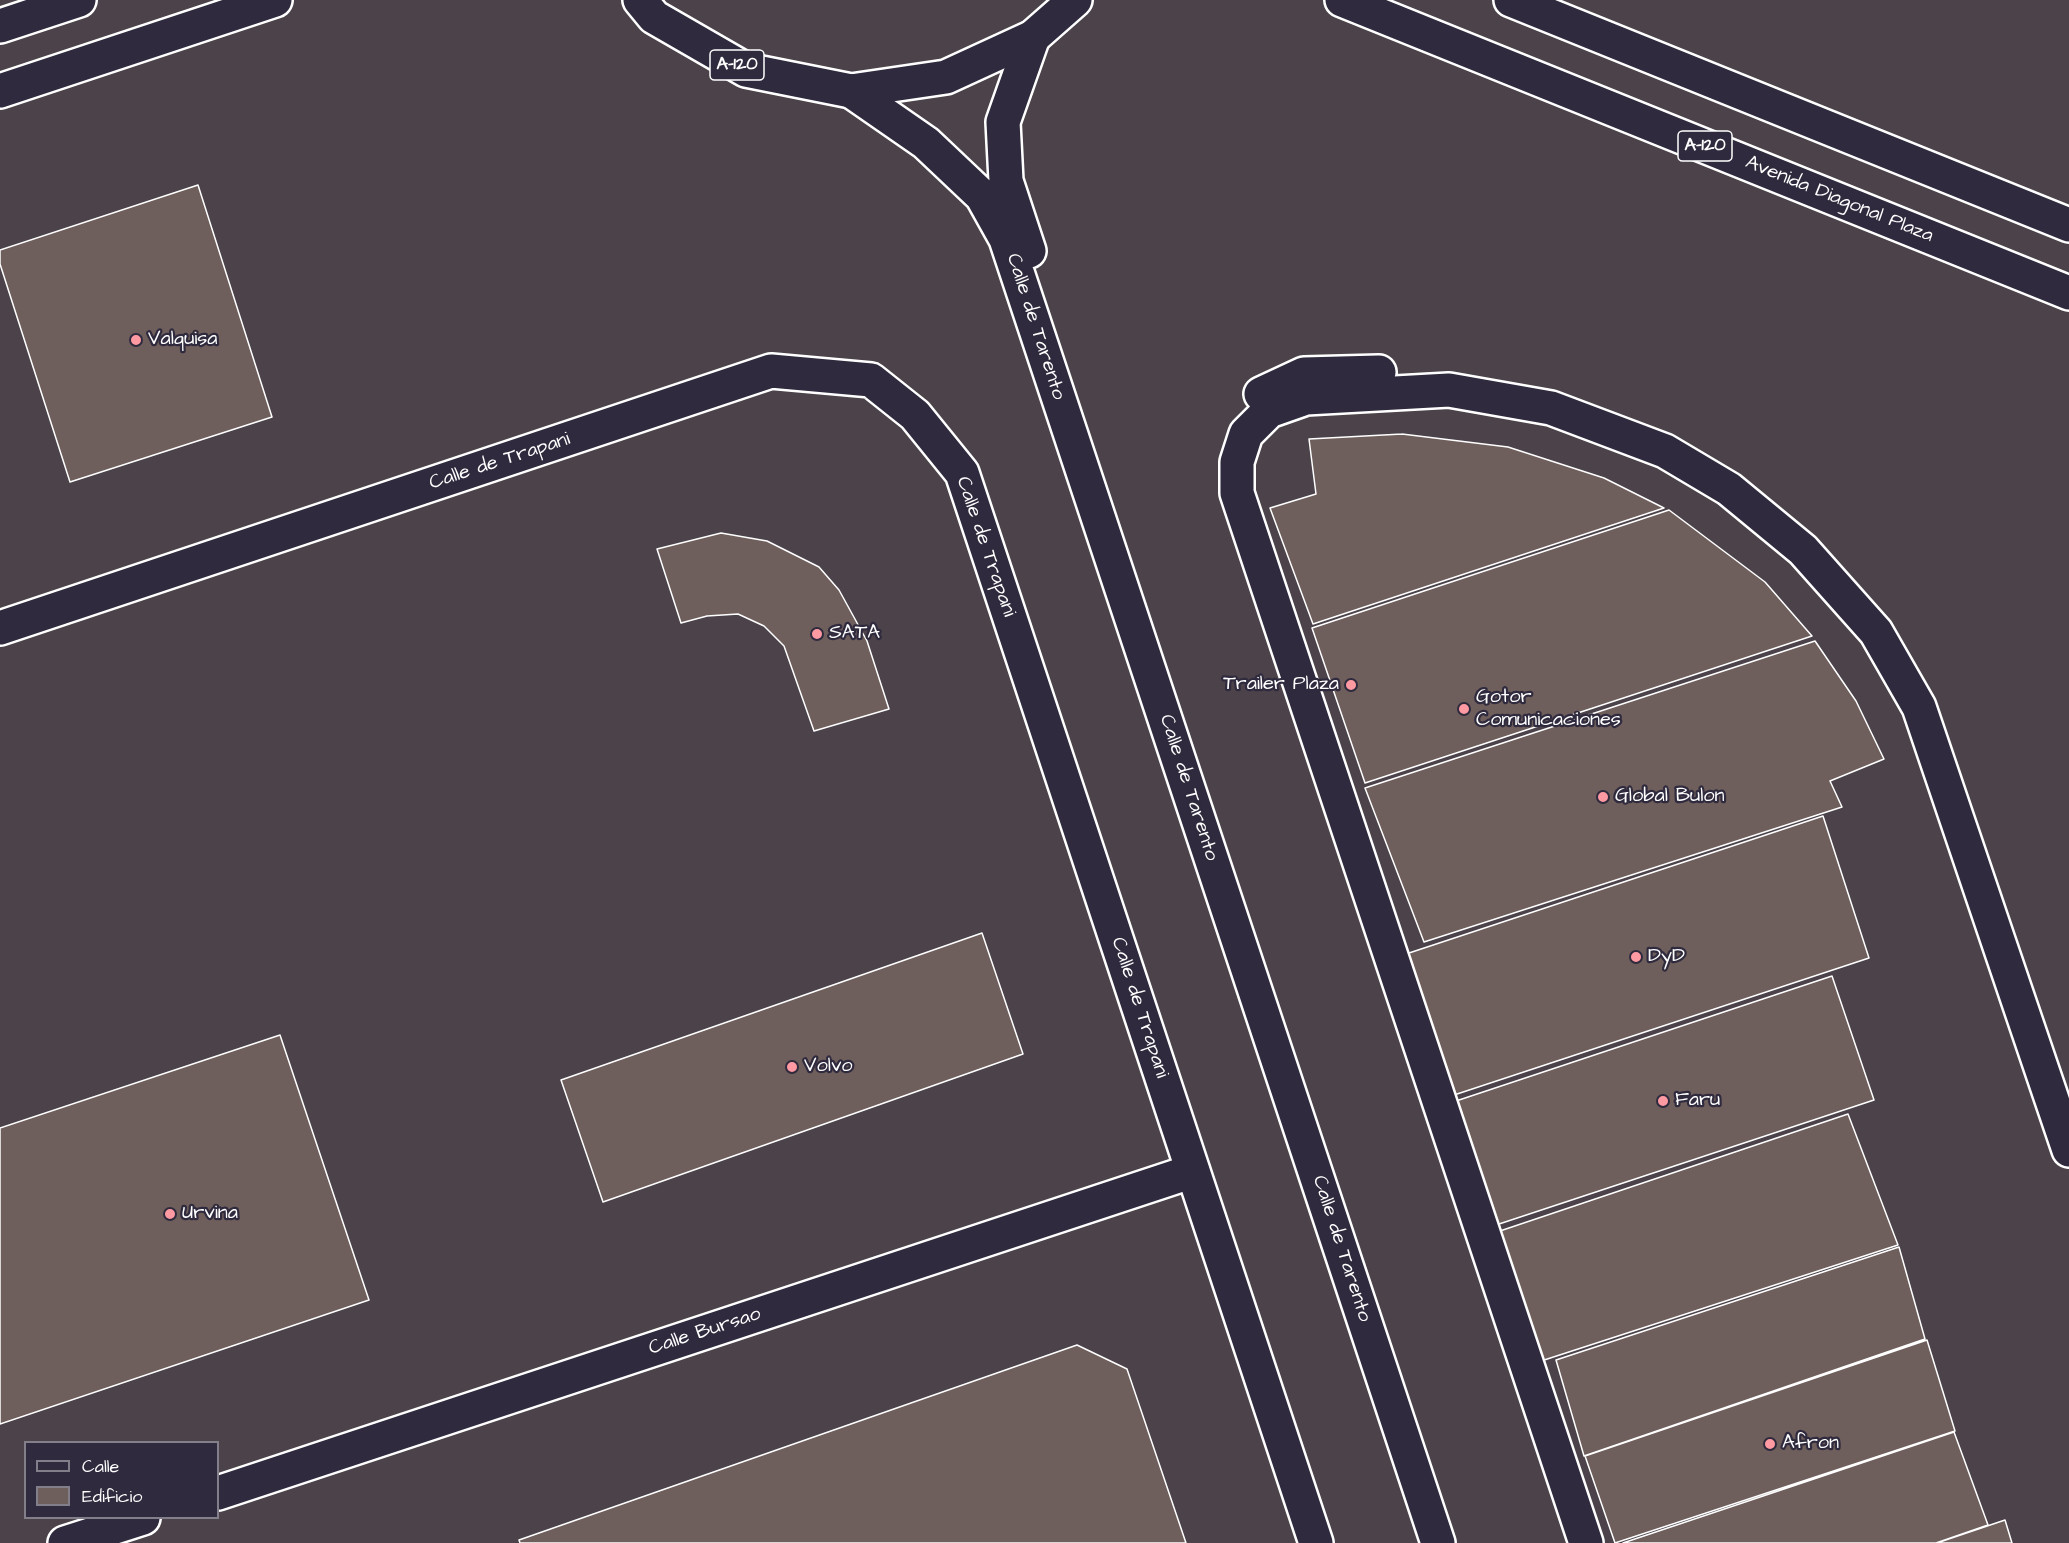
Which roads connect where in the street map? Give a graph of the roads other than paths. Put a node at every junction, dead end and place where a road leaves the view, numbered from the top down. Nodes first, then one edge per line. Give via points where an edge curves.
1 (79, 0) edge
2 (275, 0) edge
3 (640, 0) edge
4 (1075, 0) edge
5 (1342, 0) edge
6 (1511, 0) edge
7 (0, 26) edge
8 (1033, 37) junction
9 (0, 91) edge
10 (851, 91) junction
11 (2069, 225) edge
12 (2069, 293) edge
13 (0, 628) edge
14 (2069, 1085) edge
15 (2069, 1150) edge
16 (1193, 1171) junction
17 (219, 1493) edge
18 (140, 1519) edge
19 (65, 1543) edge
20 (1316, 1543) edge
21 (1438, 1543) edge
22 (1456, 1543) edge
23 (1565, 1543) edge
24 (1586, 1543) edge

1 - 7 street
2 - 9 street
3 - 10 street, A-120 via 654,17 746,70
4 - 8 street, A-120
5 - 12 street, Avenida Diagonal Plaza / A-120
6 - 11 street
8 - 10 street, A-120 via 946,77
8 - 22 street, Calle de Tarento via 1003,122 1006,181
10 - 21 street, Calle de Tarento via 926,143 981,196 1006,239
13 - 16 street, Calle de Trapani via 771,371 871,380 915,415 962,473
14 - 23 street via 1934,698 1887,620 1814,536 1740,474 1672,436 1556,390 1446,369 1304,374 1256,397 1230,426 1220,460 1220,498
15 - 24 street via 1919,707 1876,632 1803,550 1729,489 1665,451 1551,408 1449,390 1306,398 1269,411 1246,434 1237,462 1237,493
16 - 17 street, Calle Bursao
16 - 20 street, Calle de Trapani
18 - 19 street

